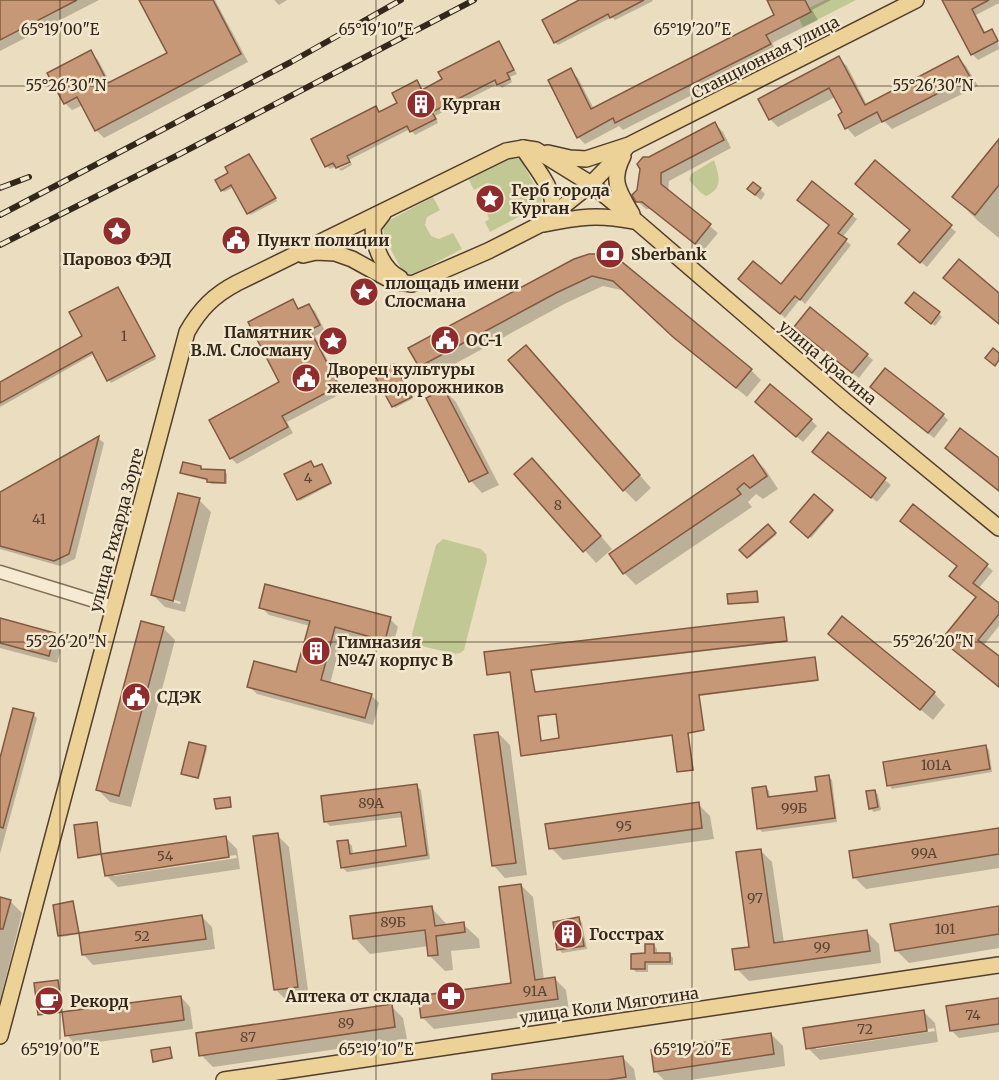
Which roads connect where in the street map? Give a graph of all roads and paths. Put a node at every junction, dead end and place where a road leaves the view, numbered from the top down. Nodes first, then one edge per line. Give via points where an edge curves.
1 (916, 0) edge
2 (629, 146) junction
3 (529, 149) junction
4 (591, 184) junction
5 (385, 212) junction
6 (636, 221) junction
7 (541, 224) junction
8 (289, 258) junction
9 (412, 284) junction
10 (999, 528) edge
11 (0, 572) edge
12 (114, 607) junction
13 (999, 965) edge
14 (0, 1036) edge
15 (224, 1080) edge

1 - 2 main road, Станционная улица
2 - 3 main road, Станционная улица via 586,159
2 - 4 main road, Станционная улица
2 - 6 main road via 616,176 618,189
3 - 4 main road
3 - 5 main road via 506,151
3 - 7 main road via 552,198 551,209
4 - 6 main road, улица Красина
4 - 7 main road, Станционная улица
5 - 8 main road
5 - 9 main road via 373,227 373,240 387,268
6 - 7 main road via 582,216
6 - 10 main road, улица Красина
7 - 9 main road, Станционная улица
8 - 9 main road via 316,252 335,253 392,281
8 - 12 main road, улица Рихарда Зорге via 223,290 197,315 187,332
11 - 12 street
12 - 14 main road, улица Рихарда Зорге
13 - 15 main road, улица Коли Мяготина

